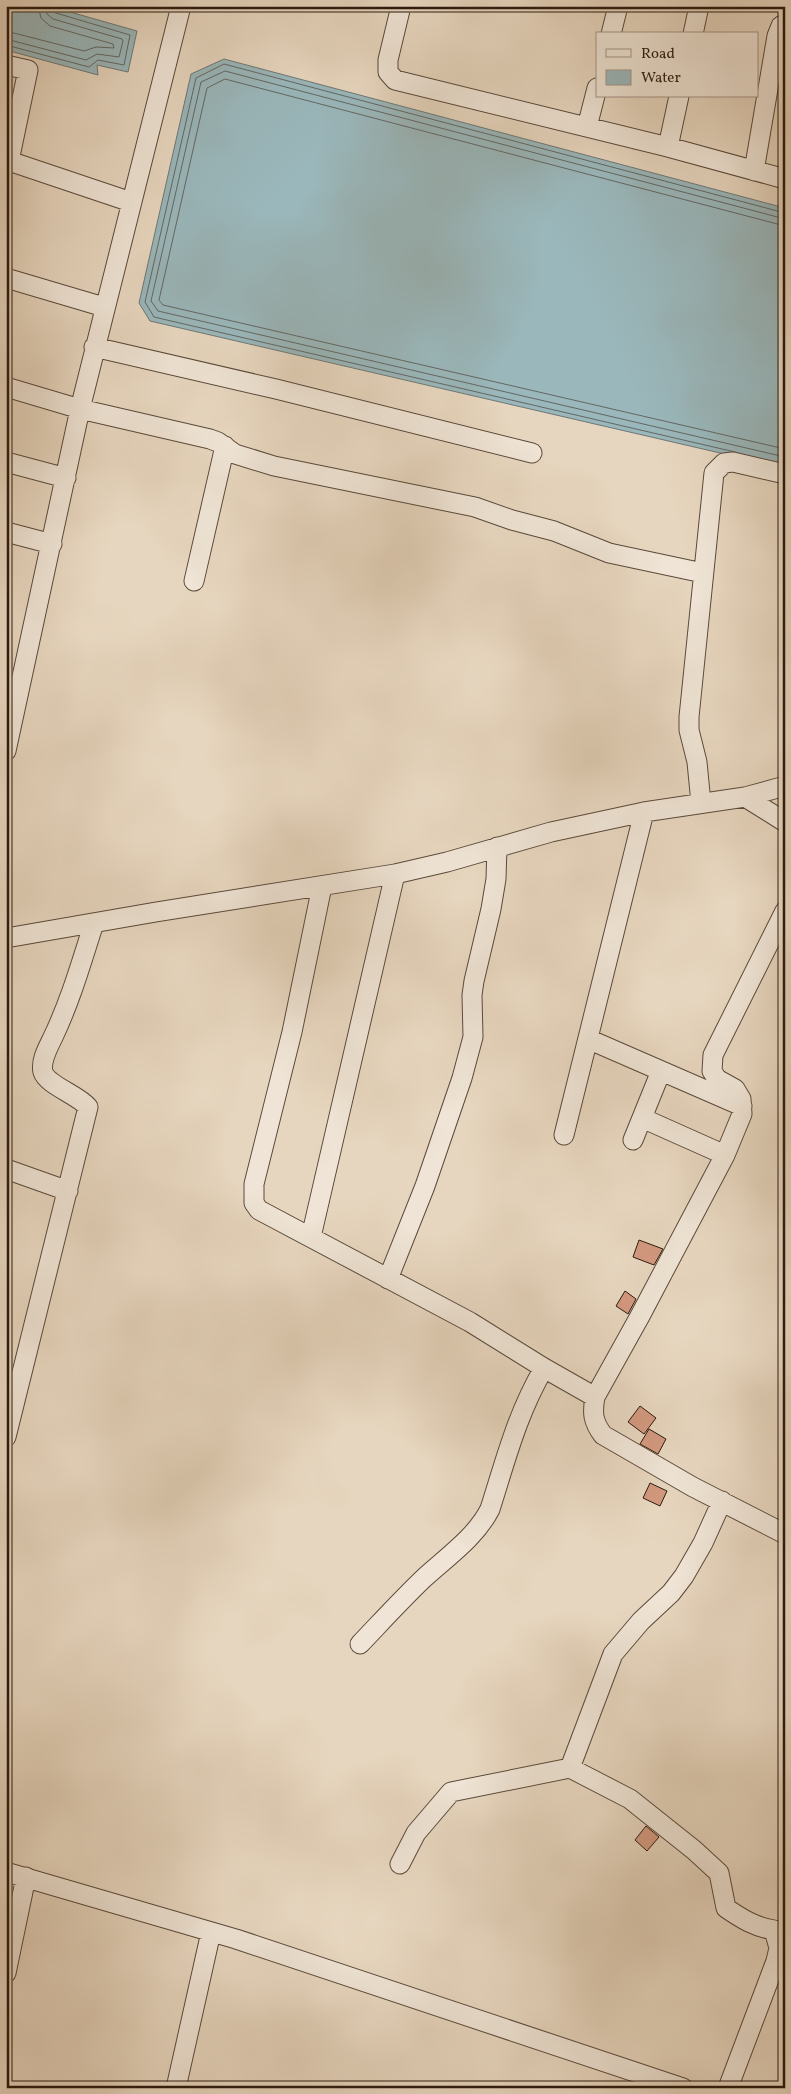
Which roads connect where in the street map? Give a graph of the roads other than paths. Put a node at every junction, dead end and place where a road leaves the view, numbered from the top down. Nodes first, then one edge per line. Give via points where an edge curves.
1 (181, 6) edge
2 (401, 6) edge
3 (618, 6) edge
4 (699, 6) edge
5 (785, 24) edge
6 (612, 32) edge
7 (693, 32) edge
8 (6, 65) edge
9 (596, 92) edge
10 (679, 98) edge
11 (587, 128) junction
12 (668, 147) junction
13 (7, 160) edge
14 (754, 171) junction
15 (785, 179) edge
16 (131, 202) junction
17 (6, 278) edge
18 (104, 307) junction
19 (94, 347) junction
20 (6, 387) edge
21 (80, 409) junction
22 (225, 446) junction
23 (532, 452) dead end
24 (6, 462) edge
25 (785, 474) edge
26 (66, 478) junction
27 (6, 532) edge
28 (52, 544) junction
29 (703, 573) junction
30 (194, 580) dead end
31 (10, 723) edge
32 (6, 751) edge
33 (785, 786) edge
34 (745, 797) junction
35 (702, 803) junction
36 (644, 812) junction
37 (785, 822) edge
38 (497, 847) junction
39 (395, 874) junction
40 (322, 886) junction
41 (785, 910) edge
42 (94, 923) junction
43 (6, 938) edge
44 (588, 1039) junction
45 (661, 1071) junction
46 (742, 1106) junction
47 (642, 1118) junction
48 (564, 1135) dead end
49 (632, 1140) dead end
50 (725, 1155) junction
51 (6, 1169) edge
52 (68, 1191) junction
53 (311, 1237) junction
54 (388, 1279) junction
55 (544, 1368) junction
56 (595, 1397) junction
57 (6, 1437) edge
58 (722, 1501) junction
59 (785, 1534) edge
60 (360, 1644) dead end
61 (570, 1768) junction
62 (400, 1864) dead end
63 (6, 1872) edge
64 (26, 1877) junction
65 (780, 1931) edge
66 (211, 1932) junction
67 (6, 1972) edge
68 (176, 2088) edge
69 (682, 2088) edge
70 (728, 2088) edge

1 - 16 street
2 - 11 street via 388,60 388,72 395,80
3 - 6 street
4 - 7 street
5 - 14 street via 777,36
8 - 13 street via 28,70
9 - 11 street
10 - 12 street
11 - 12 street
12 - 14 street
13 - 16 street
14 - 15 street
16 - 18 street
17 - 18 street
18 - 19 street
19 - 21 street
19 - 23 street
20 - 21 street
21 - 22 street via 210,439
21 - 26 street
22 - 29 street via 235,454 274,466 475,507 554,530 609,553
22 - 30 street
24 - 26 street
25 - 29 street via 733,462 718,468 712,483
26 - 28 street
27 - 28 street
28 - 31 street
29 - 35 street via 689,730
31 - 32 street
33 - 34 street
34 - 35 street
34 - 37 street
35 - 36 street
36 - 38 street
36 - 44 street
38 - 39 street
38 - 54 street via 496,879 472,995 473,1037 425,1186
39 - 40 street
39 - 53 street
40 - 42 street
40 - 53 street via 253,1196 259,1210
41 - 46 street via 713,1055 712,1071 717,1079 735,1089
42 - 43 street
42 - 52 street via 63,1016 45,1056 43,1072 49,1081 88,1107
44 - 45 street
44 - 48 street
45 - 46 street
45 - 47 street
46 - 50 street via 742,1114
47 - 49 street
47 - 50 street
50 - 56 street
51 - 52 street
52 - 57 street
53 - 54 street
54 - 55 street via 470,1322
55 - 56 street
55 - 60 street via 516,1425 485,1520
56 - 58 street via 594,1423 603,1435
58 - 59 street
58 - 61 street via 684,1576 613,1654
61 - 62 street via 451,1792 416,1833
61 - 65 street via 630,1799 694,1850 719,1874 726,1908 744,1920
63 - 64 street
64 - 66 street
64 - 67 street
65 - 70 street via 776,1961
66 - 68 street
66 - 69 street

